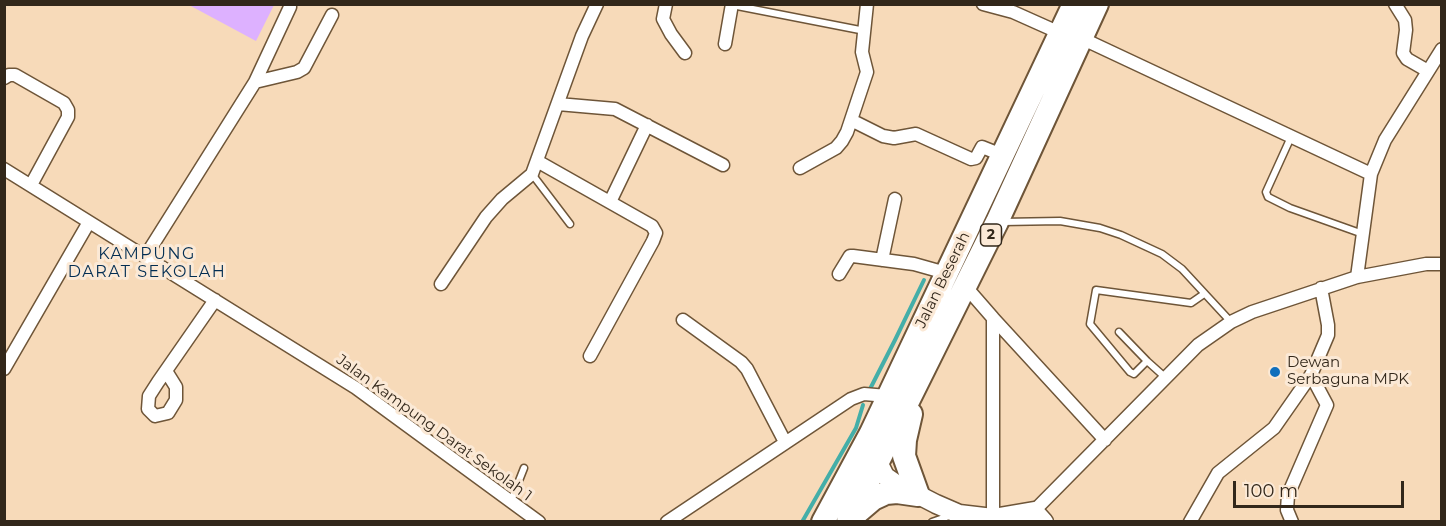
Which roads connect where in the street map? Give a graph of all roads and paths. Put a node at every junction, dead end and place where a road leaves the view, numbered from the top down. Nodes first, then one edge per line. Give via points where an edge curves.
1 (666, 4) edge
2 (867, 4) edge
3 (982, 4) edge
4 (1074, 4) edge
5 (1096, 4) edge
6 (1395, 4) edge
7 (732, 5) edge
8 (592, 6) edge
9 (290, 8) dead end
10 (332, 15) dead end
11 (865, 31) junction
12 (1070, 35) junction
13 (725, 44) dead end
14 (1442, 49) edge
15 (685, 52) dead end
16 (1428, 71) junction
17 (10, 77) edge
18 (255, 82) junction
19 (558, 104) junction
20 (850, 120) junction
21 (647, 125) junction
22 (1292, 136) junction
23 (1002, 155) junction
24 (537, 161) junction
25 (723, 165) dead end
26 (800, 168) dead end
27 (4, 169) edge
28 (532, 174) junction
29 (1371, 174) junction
30 (31, 185) junction
31 (895, 199) dead end
32 (610, 202) junction
33 (89, 222) junction
34 (997, 222) junction
35 (570, 224) dead end
36 (1363, 234) junction
37 (145, 257) junction
38 (882, 260) junction
39 (1442, 264) edge
40 (946, 273) junction
41 (839, 274) dead end
42 (1357, 277) junction
43 (441, 284) dead end
44 (966, 286) junction
45 (1321, 288) junction
46 (1204, 294) junction
47 (215, 300) junction
48 (993, 318) junction
49 (683, 320) dead end
50 (1231, 322) junction
51 (1119, 332) dead end
52 (590, 356) dead end
53 (1147, 361) junction
54 (4, 369) edge
55 (166, 371) dead end
56 (1311, 375) junction
57 (1166, 378) junction
58 (918, 380) junction
59 (887, 396) junction
60 (871, 433) junction
61 (1105, 440) junction
62 (784, 442) junction
63 (878, 462) junction
64 (524, 468) dead end
65 (852, 468) junction
66 (918, 495) junction
67 (510, 502) junction
68 (959, 514) junction
69 (1039, 516) edge
70 (1004, 518) edge
71 (848, 521) edge
72 (935, 521) edge
73 (539, 522) edge
74 (666, 522) edge
75 (823, 522) edge
76 (1190, 522) edge
77 (1292, 522) edge

1 - 15 street via 663,19
2 - 11 street
3 - 12 street
4 - 12 highway, Jalan Beserah / 2
5 - 12 highway, Jalan Beserah / 2
6 - 16 street via 1405,20 1403,53
7 - 11 lane
7 - 13 street
8 - 19 street
9 - 18 street
10 - 18 street via 304,68
11 - 20 street via 862,52 867,72
12 - 22 street
12 - 23 highway, Jalan Beserah / 2
12 - 34 highway, Jalan Beserah / 2
14 - 16 street
16 - 29 street via 1385,140
17 - 30 street via 64,103 68,110 68,117
18 - 37 street
19 - 21 street via 615,109
19 - 24 street
20 - 23 street via 883,136 916,134 975,160 982,147
20 - 26 street via 836,148
21 - 25 street
21 - 32 street
22 - 29 street
22 - 36 lane via 1266,192 1268,197
23 - 40 highway, Jalan Beserah / 2
24 - 28 street
24 - 32 street
27 - 30 street, Jalan Kampung Darat Sekolah 1
28 - 35 lane
28 - 43 street via 490,212
29 - 36 street
30 - 33 street, Jalan Kampung Darat Sekolah 1
31 - 38 street
32 - 52 street via 652,226 656,233
33 - 37 street, Jalan Kampung Darat Sekolah 1
33 - 54 street
34 - 44 highway, Jalan Beserah / 2
34 - 46 lane via 1060,221 1121,235 1162,254
36 - 42 street
37 - 47 street, Jalan Kampung Darat Sekolah 1
38 - 40 street
38 - 41 street via 850,256
39 - 42 street
40 - 59 highway, Jalan Beserah / 2
42 - 45 street
44 - 48 street
44 - 58 highway, Jalan Beserah / 2
45 - 50 street
45 - 56 street via 1328,335
46 - 50 lane
46 - 53 lane via 1191,303 1096,290 1089,324 1130,372 1134,374
47 - 55 street
47 - 67 street, Jalan Kampung Darat Sekolah 1 via 356,388
48 - 61 street
48 - 70 street
49 - 62 street via 747,369
50 - 57 street via 1198,345
51 - 53 lane
53 - 57 lane
56 - 76 street via 1267,435 1218,473
56 - 77 street via 1327,405 1288,495 1287,510
57 - 61 street
58 - 63 highway, Jalan Beserah / 2
58 - 66 highway via 904,456
59 - 60 highway, Jalan Beserah / 2
59 - 62 street via 864,394 851,399
60 - 63 highway
60 - 65 highway, Jalan Beserah / 2
61 - 69 street
62 - 74 street
63 - 65 highway
63 - 66 street via 885,476
63 - 71 highway, Jalan Beserah / 2
64 - 67 lane
65 - 75 highway, Jalan Beserah / 2
66 - 68 street
66 - 71 highway via 886,494
67 - 73 street, Jalan Kampung Darat Sekolah 1
68 - 70 street
68 - 72 lane
69 - 70 street

